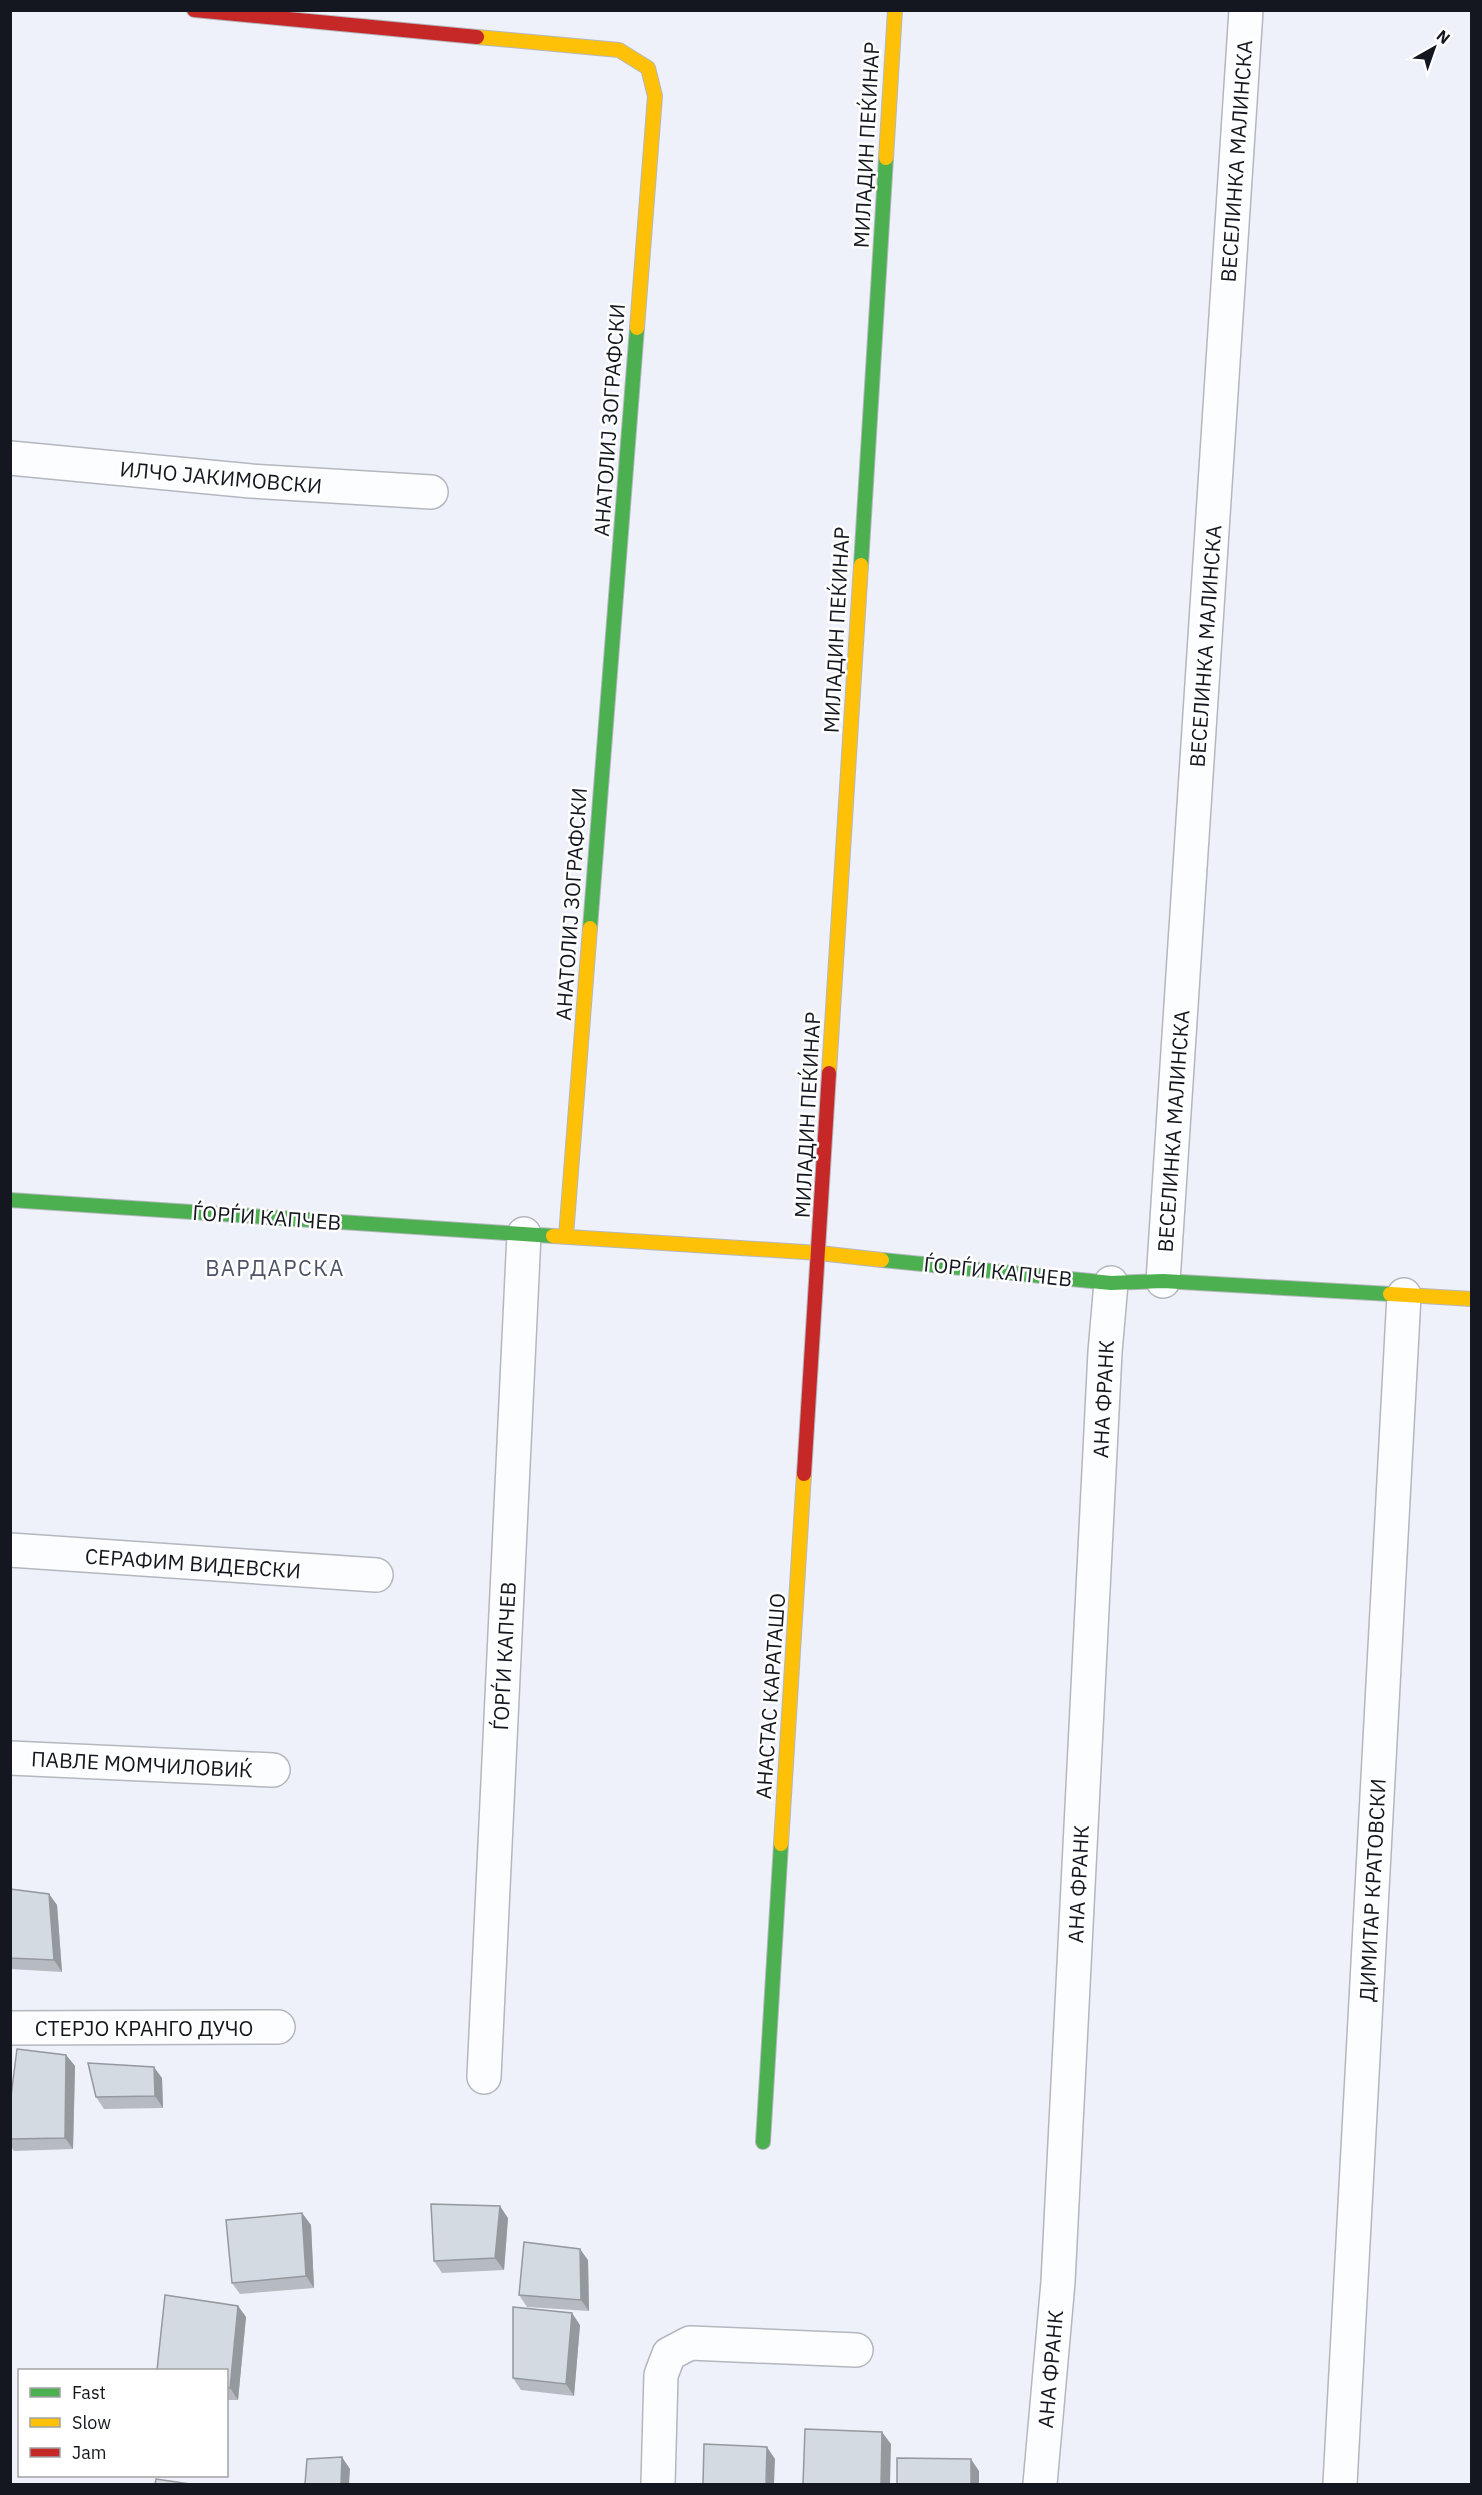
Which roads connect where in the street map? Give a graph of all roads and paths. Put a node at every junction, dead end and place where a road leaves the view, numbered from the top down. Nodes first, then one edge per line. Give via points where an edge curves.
1 (194, 10) edge
2 (895, 10) edge
3 (1246, 10) edge
4 (10, 459) edge
5 (431, 492) dead end
6 (10, 1200) edge
7 (524, 1234) junction
8 (566, 1236) junction
9 (819, 1253) junction
10 (1163, 1281) junction
11 (1111, 1283) junction
12 (1404, 1295) junction
13 (1472, 1299) edge
14 (10, 1550) edge
15 (376, 1575) dead end
16 (10, 1758) edge
17 (273, 1770) dead end
18 (278, 2027) dead end
19 (10, 2028) edge
20 (484, 2078) dead end
21 (763, 2142) dead end
22 (856, 2350) dead end
23 (658, 2484) edge
24 (1040, 2484) edge
25 (1340, 2484) edge

1 - 8 street, АНАТОЛИЈ ЗОГРАФСКИ via 619,50 648,68 655,96
2 - 9 street, МИЛАДИН ПЕЌИНАР
3 - 10 street, ВЕСЕЛИНКА МАЛИНСКА
4 - 5 street, ИЛЧО ЈАКИМОВСКИ via 251,481
6 - 7 street, ЃОРЃИ КАПЧЕВ
7 - 8 street, ЃОРЃИ КАПЧЕВ
7 - 20 street, ЃОРЃИ КАПЧЕВ
8 - 9 street, ЃОРЃИ КАПЧЕВ
9 - 11 street, ЃОРЃИ КАПЧЕВ
9 - 21 street, АНАСТАС КАРАТАШО
10 - 11 street, ЃОРЃИ КАПЧЕВ
10 - 12 street, ЃОРЃИ КАПЧЕВ
11 - 24 street, АНА ФРАНК via 1058,2282
12 - 13 street, ЃОРЃИ КАПЧЕВ
12 - 25 street, ДИМИТАР КРАТОВСКИ
14 - 15 street, СЕРАФИМ ВИДЕВСКИ
16 - 17 street, ПАВЛЕ МОМЧИЛОВИЌ
18 - 19 street, СТЕРЈО КРАНГО ДУЧО
22 - 23 street via 690,2343 669,2354 661,2375

